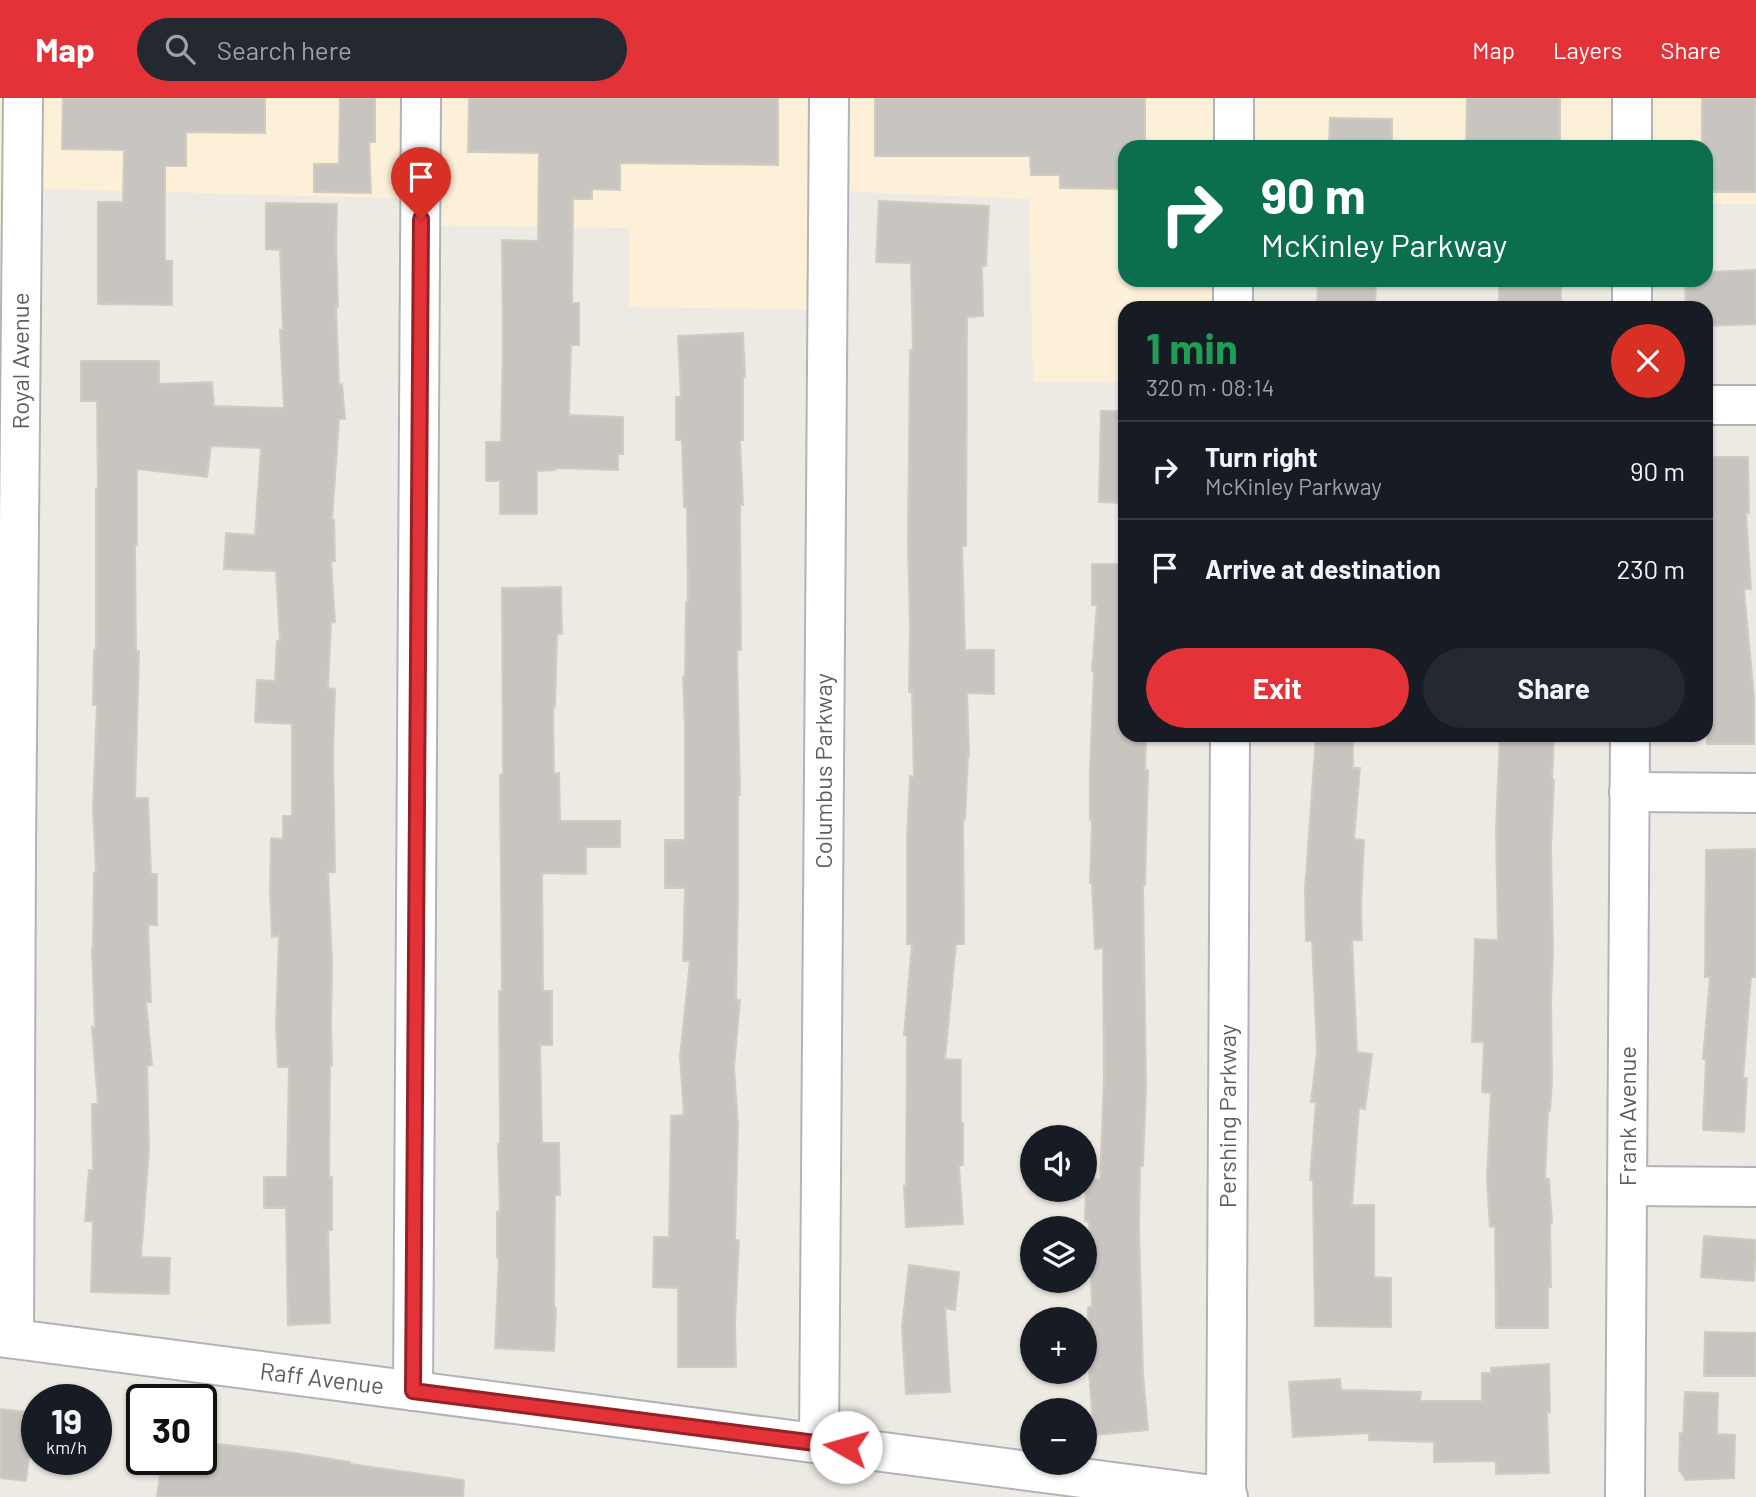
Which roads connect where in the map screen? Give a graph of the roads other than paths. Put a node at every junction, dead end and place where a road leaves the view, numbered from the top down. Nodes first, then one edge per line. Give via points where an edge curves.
1 (23, 98) edge
2 (422, 98) edge
3 (829, 98) edge
4 (1234, 98) edge
5 (1632, 98) edge
6 (1234, 140) edge
7 (1632, 140) edge
8 (1713, 405) edge
9 (1756, 405) edge
10 (10, 455) edge
11 (1230, 742) edge
12 (1630, 742) edge
13 (1629, 792) junction
14 (1756, 793) edge
15 (8, 847) edge
16 (1627, 1186) junction
17 (1756, 1187) edge
18 (7, 1338) edge
19 (413, 1391) junction
20 (819, 1444) junction
21 (1227, 1497) edge
22 (1625, 1497) edge

1 - 10 street, Royal Avenue
2 - 19 street
3 - 20 street, Columbus Parkway
4 - 6 street
5 - 7 street
8 - 9 street
10 - 15 street, Royal Avenue
11 - 21 street, Pershing Parkway
12 - 13 street, Frank Avenue
13 - 14 street
13 - 16 street, Frank Avenue
15 - 18 street, Royal Avenue
16 - 17 street
16 - 22 street, Frank Avenue
18 - 19 street, Raff Avenue
19 - 20 street, Raff Avenue
20 - 21 street, Raff Avenue

